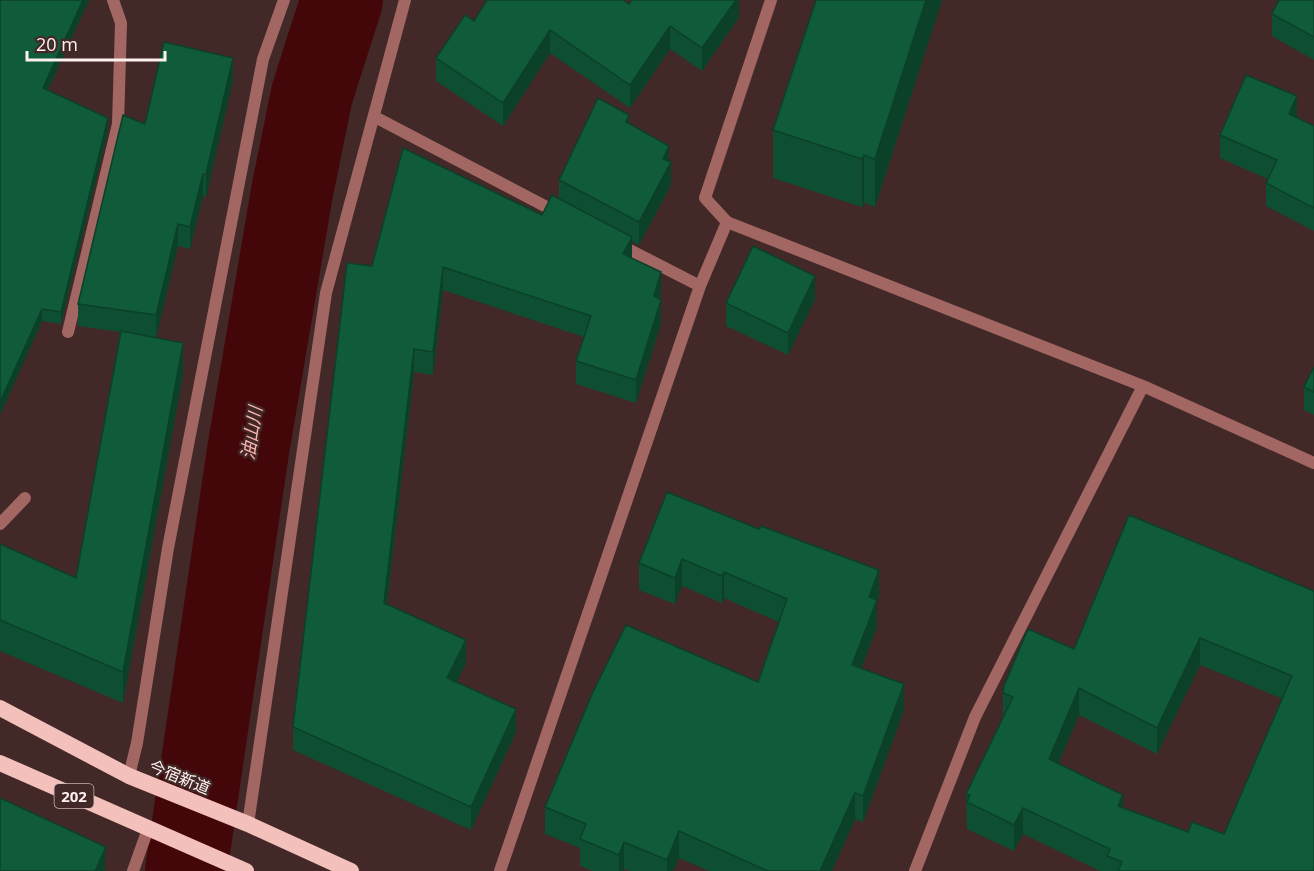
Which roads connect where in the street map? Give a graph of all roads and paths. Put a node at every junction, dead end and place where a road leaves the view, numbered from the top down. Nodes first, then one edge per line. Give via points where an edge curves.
1 (112, 0) edge
2 (284, 0) edge
3 (405, 0) edge
4 (771, 0) edge
5 (375, 117) junction
6 (574, 221) edge
7 (727, 222) junction
8 (606, 237) edge
9 (700, 286) junction
10 (68, 332) dead end
11 (1143, 386) junction
12 (1314, 463) edge
13 (25, 498) dead end
14 (0, 524) edge
15 (0, 708) edge
16 (0, 763) edge
17 (129, 776) junction
18 (248, 824) junction
19 (148, 829) junction
20 (133, 871) edge
21 (246, 871) edge
22 (351, 871) edge
23 (500, 871) edge
24 (915, 871) edge

1 - 10 street via 121,23 118,124
2 - 17 street via 263,59 168,548
3 - 5 street
4 - 7 street via 705,198
5 - 6 street
5 - 18 street via 326,293
7 - 9 street
7 - 11 street
8 - 9 street
9 - 23 street
11 - 12 street
11 - 24 street via 975,717
13 - 14 street
15 - 17 highway, 今宿新道 / 202
16 - 19 highway, 202
17 - 18 highway, 今宿新道 / 202
18 - 22 highway, 今宿新道 / 202
19 - 20 street
19 - 21 highway, 202

